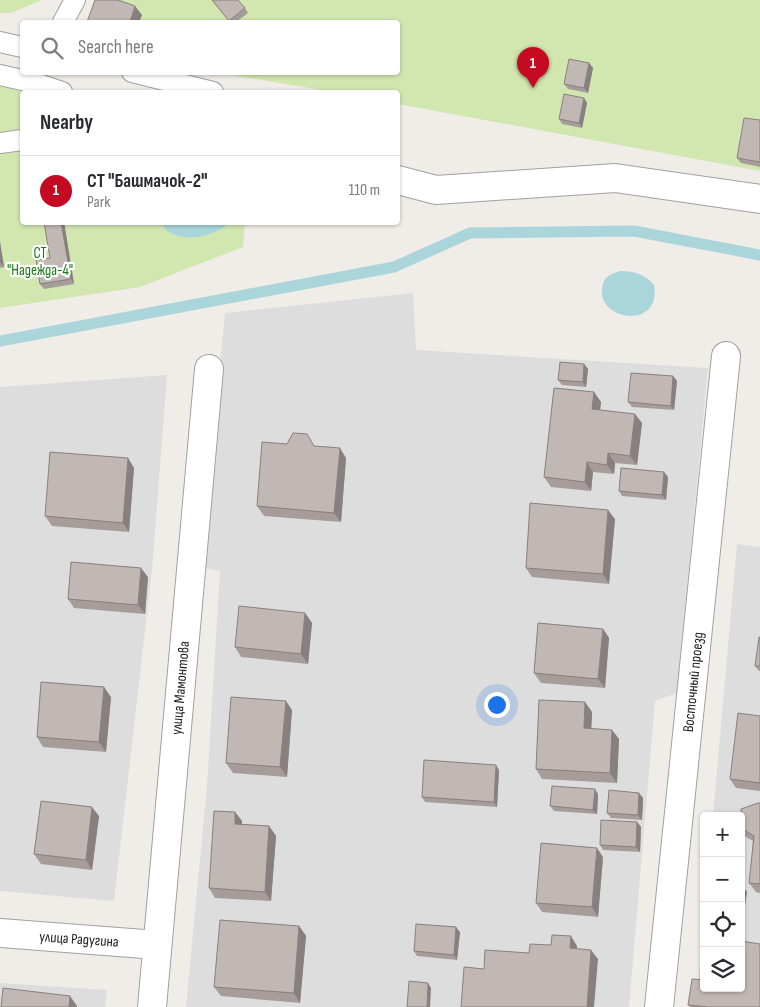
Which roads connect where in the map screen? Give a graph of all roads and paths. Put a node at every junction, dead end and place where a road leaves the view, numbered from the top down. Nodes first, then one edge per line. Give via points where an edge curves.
1 (75, 0) edge
2 (65, 20) edge
3 (0, 42) edge
4 (20, 47) edge
5 (0, 75) edge
6 (144, 75) edge
7 (56, 90) edge
8 (205, 90) edge
9 (20, 140) edge
10 (0, 143) edge
11 (400, 181) edge
12 (760, 199) edge
13 (726, 356) dead end
14 (209, 369) dead end
15 (0, 933) edge
16 (157, 945) junction
17 (152, 1007) edge
18 (659, 1007) edge

1 - 2 lane
3 - 4 lane
5 - 7 lane
6 - 8 lane
9 - 10 lane
11 - 12 street via 436,190 615,178
13 - 18 street, Восточный проезд
14 - 16 street, улица Мамонтова
15 - 16 street, улица Радугина
16 - 17 street, улица Мамонтова

